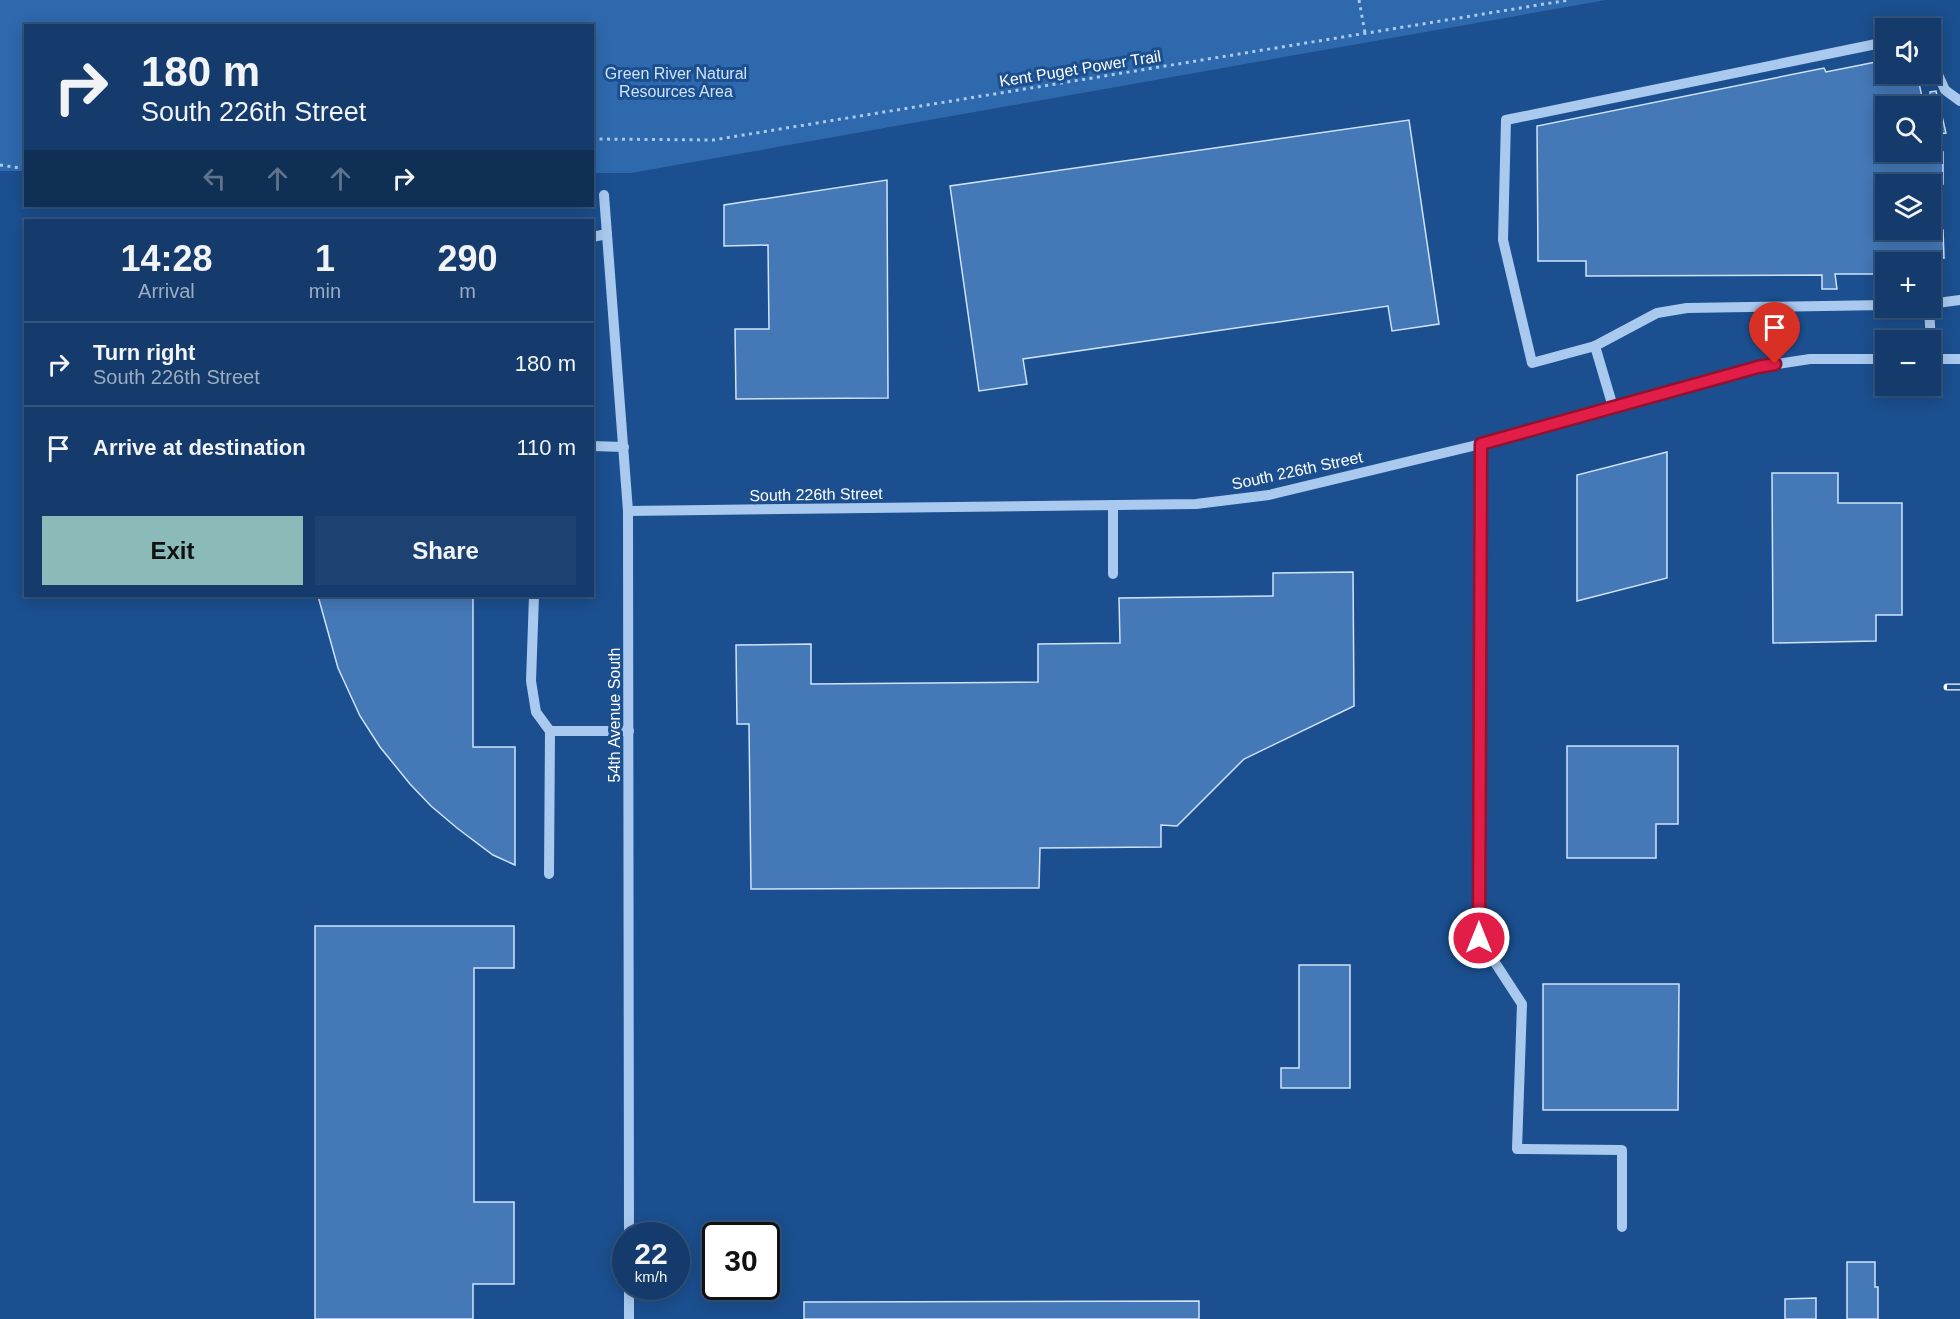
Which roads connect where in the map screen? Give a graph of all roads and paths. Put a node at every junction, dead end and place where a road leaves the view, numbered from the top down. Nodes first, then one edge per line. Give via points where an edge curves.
1 (1359, 0) edge
2 (1569, 0) edge
3 (1365, 33) junction
4 (1875, 44) edge
5 (1941, 81) edge
6 (1960, 101) edge
7 (594, 139) edge
8 (0, 165) edge
9 (24, 169) edge
10 (604, 195) dead end
11 (607, 234) junction
12 (594, 237) edge
13 (1960, 300) edge
14 (1941, 304) edge
15 (1875, 305) edge
16 (1595, 346) junction
17 (1875, 359) edge
18 (1941, 359) edge
19 (1960, 359) edge
20 (1613, 407) junction
21 (1481, 444) junction
22 (594, 446) edge
23 (624, 447) junction
24 (1113, 505) junction
25 (628, 511) junction
26 (1113, 574) dead end
27 (534, 597) edge
28 (550, 731) junction
29 (629, 731) junction
30 (549, 874) dead end
31 (629, 1222) edge
32 (1622, 1227) dead end
33 (629, 1300) edge
34 (629, 1319) edge

1 - 3 path
2 - 3 path, Kent Puget Power Trail
3 - 7 path, Kent Puget Power Trail via 713,140
4 - 16 street via 1506,120 1503,240 1532,363
5 - 6 street via 1945,90
8 - 9 path
10 - 11 street, 54th Avenue South
11 - 12 street
11 - 23 street, 54th Avenue South
13 - 14 street
15 - 16 street via 1688,308 1657,313
16 - 20 street
17 - 20 street, South 226th Street via 1810,359 1758,367
18 - 19 street
20 - 21 street, South 226th Street
21 - 24 street, South 226th Street via 1269,495 1196,504
21 - 32 street via 1479,938 1522,1004 1517,1149 1622,1150
22 - 23 street
23 - 25 street, 54th Avenue South
24 - 25 street, South 226th Street
24 - 26 street
25 - 29 street, 54th Avenue South
27 - 28 street via 531,681 536,712
28 - 29 street
28 - 30 street
29 - 31 street, 54th Avenue South
33 - 34 street

